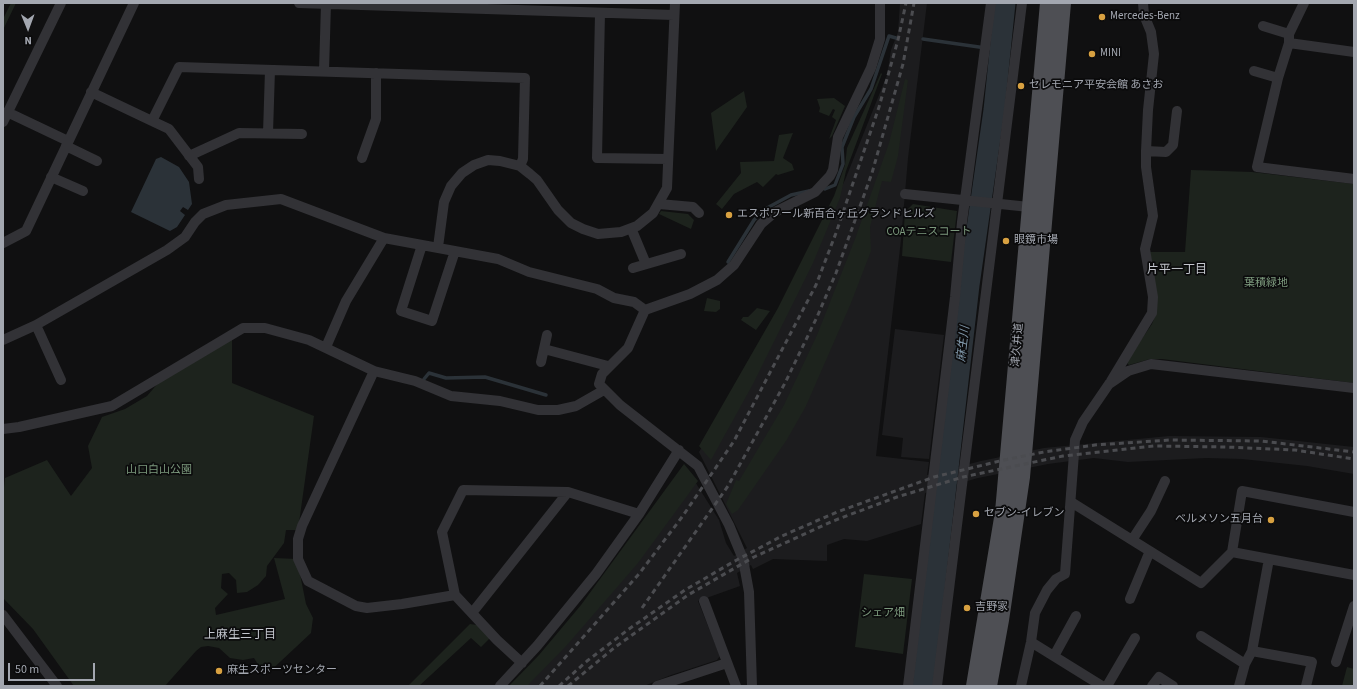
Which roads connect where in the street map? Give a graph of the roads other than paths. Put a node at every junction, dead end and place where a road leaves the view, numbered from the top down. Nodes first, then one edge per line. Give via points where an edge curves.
1 (61, 3) edge
2 (134, 3) edge
3 (299, 3) edge
4 (675, 3) edge
5 (880, 3) edge
6 (991, 3) edge
7 (1022, 3) edge
8 (1048, 3) edge
9 (1063, 3) edge
10 (1143, 3) edge
11 (1304, 3) edge
12 (326, 4) edge
13 (543, 7) edge
14 (600, 13) junction
15 (674, 15) junction
16 (1263, 26) dead end
17 (1289, 38) junction
18 (1354, 52) edge
19 (270, 70) junction
20 (324, 71) junction
21 (1254, 71) dead end
22 (376, 73) junction
23 (1278, 78) junction
24 (91, 92) junction
25 (1177, 111) dead end
26 (5, 117) edge
27 (152, 121) junction
28 (268, 133) junction
29 (302, 134) dead end
30 (67, 144) junction
31 (1146, 151) junction
32 (189, 156) junction
33 (362, 158) dead end
34 (668, 159) junction
35 (97, 161) dead end
36 (520, 166) junction
37 (51, 177) junction
38 (199, 179) dead end
39 (1354, 179) edge
40 (83, 191) dead end
41 (905, 194) dead end
42 (968, 201) junction
43 (994, 203) junction
44 (659, 204) junction
45 (1029, 207) junction
46 (699, 213) dead end
47 (631, 228) junction
48 (384, 238) junction
49 (3, 243) edge
50 (422, 245) junction
51 (438, 247) junction
52 (455, 251) junction
53 (681, 254) dead end
54 (646, 264) junction
55 (633, 268) dead end
56 (644, 310) junction
57 (36, 325) junction
58 (547, 335) dead end
59 (3, 340) edge
60 (326, 347) junction
61 (544, 349) junction
62 (541, 362) dead end
63 (608, 366) junction
64 (374, 371) junction
65 (61, 380) dead end
66 (1109, 384) junction
67 (1354, 388) edge
68 (604, 390) junction
69 (3, 429) edge
70 (679, 450) junction
71 (1165, 481) dead end
72 (568, 492) junction
73 (1071, 502) junction
74 (1354, 512) edge
75 (639, 514) junction
76 (1132, 540) junction
77 (1150, 551) junction
78 (1232, 552) junction
79 (1268, 559) junction
80 (1354, 575) edge
81 (455, 595) junction
82 (1130, 599) dead end
83 (704, 601) dead end
84 (1354, 606) edge
85 (472, 613) junction
86 (3, 615) edge
87 (1076, 616) dead end
88 (1201, 636) dead end
89 (1135, 638) dead end
90 (1031, 642) junction
91 (1252, 651) junction
92 (1054, 656) junction
93 (1336, 662) dead end
94 (522, 663) junction
95 (727, 663) junction
96 (1245, 664) junction
97 (56, 686) edge
98 (500, 686) edge
99 (657, 686) edge
100 (736, 686) edge
101 (752, 686) edge
102 (908, 686) edge
103 (937, 686) edge
104 (974, 686) edge
105 (990, 686) edge
106 (1021, 686) edge
107 (1102, 686) edge
108 (1107, 686) edge
109 (1152, 686) edge
110 (1173, 686) edge
111 (1239, 686) edge
112 (1306, 686) edge

1 - 26 street
2 - 24 street
3 - 12 street
4 - 15 street
5 - 56 street via 880,39 871,68 838,137 833,170 827,179 815,192 775,212 761,224 734,265 717,280 690,294
6 - 42 street
7 - 43 street
8 - 45 main road, 津久井道
9 - 105 main road, 津久井道 via 1022,477
10 - 31 street via 1154,54
11 - 17 street
12 - 13 street
12 - 20 street
13 - 14 street
14 - 15 street
14 - 34 street via 597,158
15 - 34 street
16 - 17 street
17 - 18 street
17 - 23 street
19 - 20 street
19 - 27 street via 179,67
19 - 28 street
20 - 22 street
21 - 23 street
22 - 33 street via 376,119
22 - 36 street via 525,78 523,159
23 - 39 street via 1257,167
24 - 27 street
24 - 30 street
25 - 31 street via 1173,145 1166,152
26 - 30 street
27 - 32 street via 169,129
28 - 29 street
28 - 32 street via 239,133
30 - 35 street
30 - 37 street
31 - 66 street via 1153,208 1145,249 1153,297 1152,313
32 - 38 street via 198,167
34 - 44 street via 666,188
36 - 47 street via 537,180 547,196 571,223 598,234 621,232
36 - 51 street via 488,160 462,173 451,186 444,202
37 - 40 street
37 - 49 street via 26,232
41 - 42 street
42 - 43 street
42 - 102 street
43 - 45 street
43 - 103 street
44 - 46 street via 693,208
44 - 47 street via 644,222
45 - 104 main road, 津久井道 via 1003,512
47 - 54 street
48 - 50 street
48 - 57 street via 282,199 226,205 204,214 185,237 167,250
48 - 60 street via 346,301
50 - 51 street
50 - 52 street via 401,312 432,321
51 - 52 street
52 - 56 street via 498,259 529,272 597,289 614,298 639,304
53 - 54 street
54 - 55 street
56 - 63 street via 628,348
57 - 59 street
57 - 65 street
58 - 61 street
60 - 64 street
60 - 69 street via 265,328 243,328 112,406 20,428
61 - 62 street
61 - 63 street
63 - 68 street via 599,384
64 - 68 street via 415,381 451,396 500,401 538,410 558,410 576,406
64 - 81 street via 302,526 298,539 298,559 308,581 356,606 367,608
66 - 67 street via 1128,371 1151,364
66 - 73 street via 1075,440
68 - 70 street
70 - 75 street
70 - 101 street via 698,466 740,550 750,605
71 - 76 street via 1151,511
72 - 75 street
72 - 81 street via 463,490 442,532
72 - 85 street
73 - 76 street
73 - 90 street via 1065,574 1056,579 1035,613
74 - 78 street via 1242,490
75 - 94 street via 563,616
76 - 77 street
77 - 78 street via 1201,583
77 - 82 street
78 - 79 street
79 - 80 street
79 - 91 street
81 - 85 street
83 - 95 street
84 - 93 street
85 - 94 street
86 - 97 street
87 - 92 street
88 - 96 street
89 - 108 street
90 - 92 street
90 - 106 street
91 - 96 street
91 - 112 street via 1312,662
92 - 107 street
94 - 98 street
95 - 99 street
95 - 100 street
96 - 111 street
109 - 110 street via 1159,677

